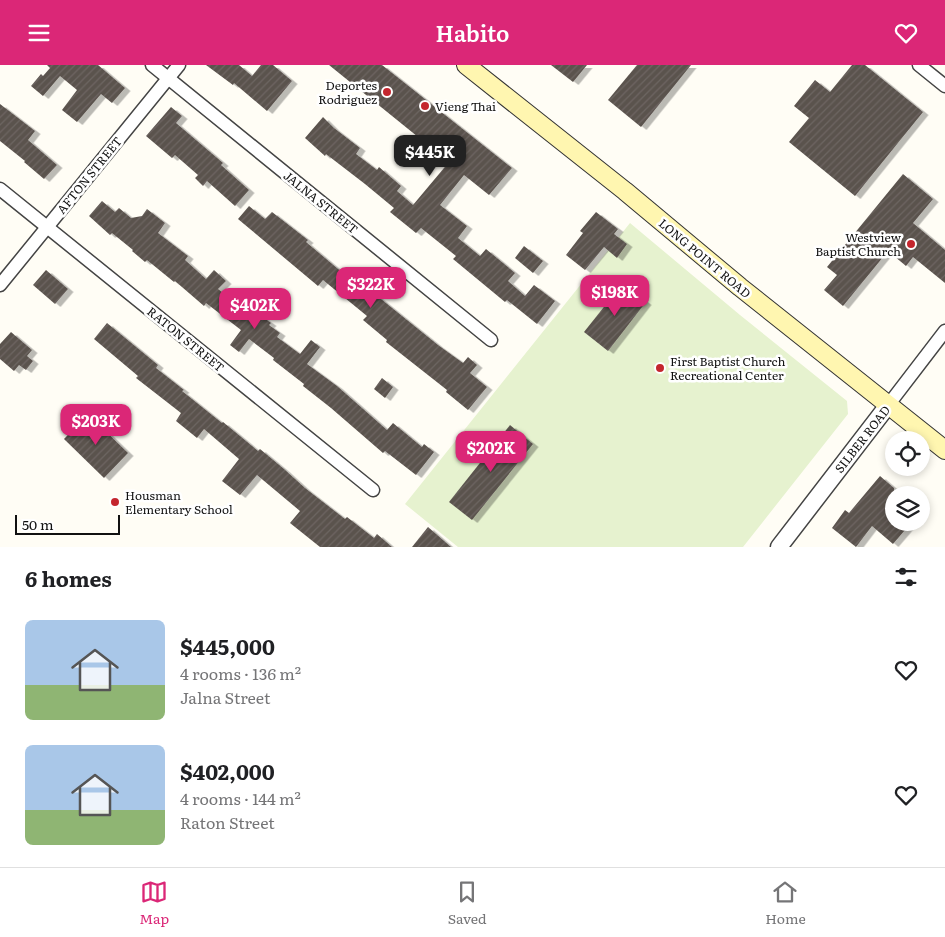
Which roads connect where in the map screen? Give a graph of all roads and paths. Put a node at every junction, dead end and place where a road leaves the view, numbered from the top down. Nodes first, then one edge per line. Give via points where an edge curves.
1 (152, 65) edge
2 (179, 65) edge
3 (466, 65) edge
4 (919, 65) edge
5 (168, 78) junction
6 (945, 86) edge
7 (0, 189) edge
8 (46, 226) junction
9 (0, 285) edge
10 (945, 331) edge
11 (491, 340) dead end
12 (890, 404) junction
13 (945, 450) edge
14 (373, 490) dead end
15 (779, 547) edge

1 - 5 street, JALNA STREET
2 - 5 street, AFTON STREET
3 - 12 main road, LONG POINT ROAD
4 - 6 street
5 - 8 street, AFTON STREET
5 - 11 street, JALNA STREET
7 - 8 street, RATON STREET
8 - 9 street, AFTON STREET
8 - 14 street, RATON STREET
10 - 12 street, SILBER ROAD
12 - 13 main road, LONG POINT ROAD
12 - 15 street, SILBER ROAD

